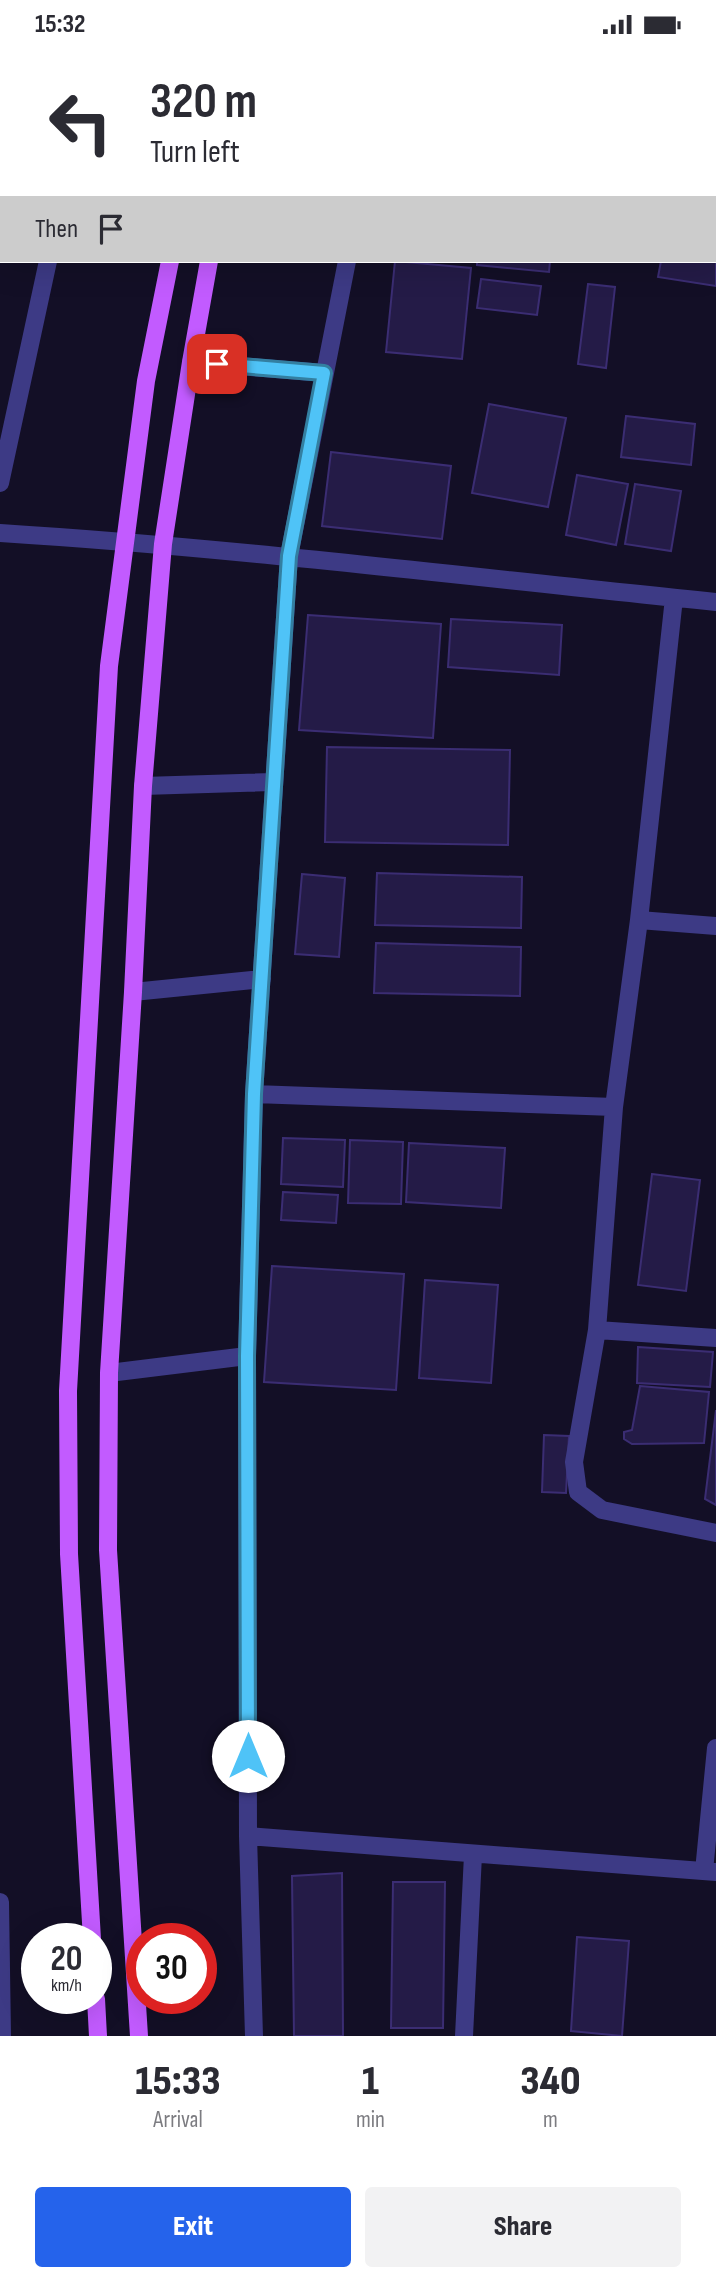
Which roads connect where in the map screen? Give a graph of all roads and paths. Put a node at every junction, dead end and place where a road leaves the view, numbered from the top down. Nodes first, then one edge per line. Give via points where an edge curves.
1 (48, 263) edge
2 (170, 263) edge
3 (209, 263) edge
4 (347, 263) edge
5 (191, 362) junction
6 (324, 373) junction
7 (0, 483) edge
8 (0, 533) edge
9 (125, 541) junction
10 (163, 544) junction
11 (289, 556) junction
12 (674, 598) junction
13 (716, 602) edge
14 (274, 782) junction
15 (143, 786) junction
16 (639, 920) junction
17 (716, 926) edge
18 (262, 979) junction
19 (133, 992) junction
20 (254, 1094) junction
21 (614, 1107) junction
22 (597, 1330) junction
23 (716, 1338) edge
24 (247, 1356) junction
25 (109, 1373) junction
26 (716, 1533) edge
27 (716, 1748) edge
28 (248, 1836) junction
29 (473, 1855) junction
30 (710, 1872) edge
31 (0, 1902) edge
32 (91, 1923) edge
33 (0, 1947) edge
34 (97, 2014) edge
35 (2, 2036) edge
36 (98, 2036) edge
37 (139, 2036) edge
38 (254, 2036) edge
39 (464, 2036) edge

1 - 7 street
2 - 9 main road via 146,381
3 - 5 main road
4 - 6 street
5 - 6 street
5 - 10 main road
6 - 11 street
8 - 9 street
9 - 10 street
9 - 32 main road via 109,666 68,1391 69,1554
10 - 11 street
10 - 15 main road
11 - 12 street
11 - 14 street
12 - 13 street
12 - 16 street
14 - 15 street
14 - 18 street
15 - 19 main road
16 - 17 street
16 - 21 street
18 - 19 street
18 - 20 street
19 - 25 main road
20 - 21 street
20 - 24 street
21 - 22 street
22 - 23 street
22 - 26 street via 574,1462 578,1492 602,1510
24 - 25 street
24 - 28 street
25 - 37 main road via 108,1550
27 - 30 street
28 - 29 street
28 - 38 street
29 - 30 street
29 - 39 street
31 - 33 street
33 - 35 street
34 - 36 main road

